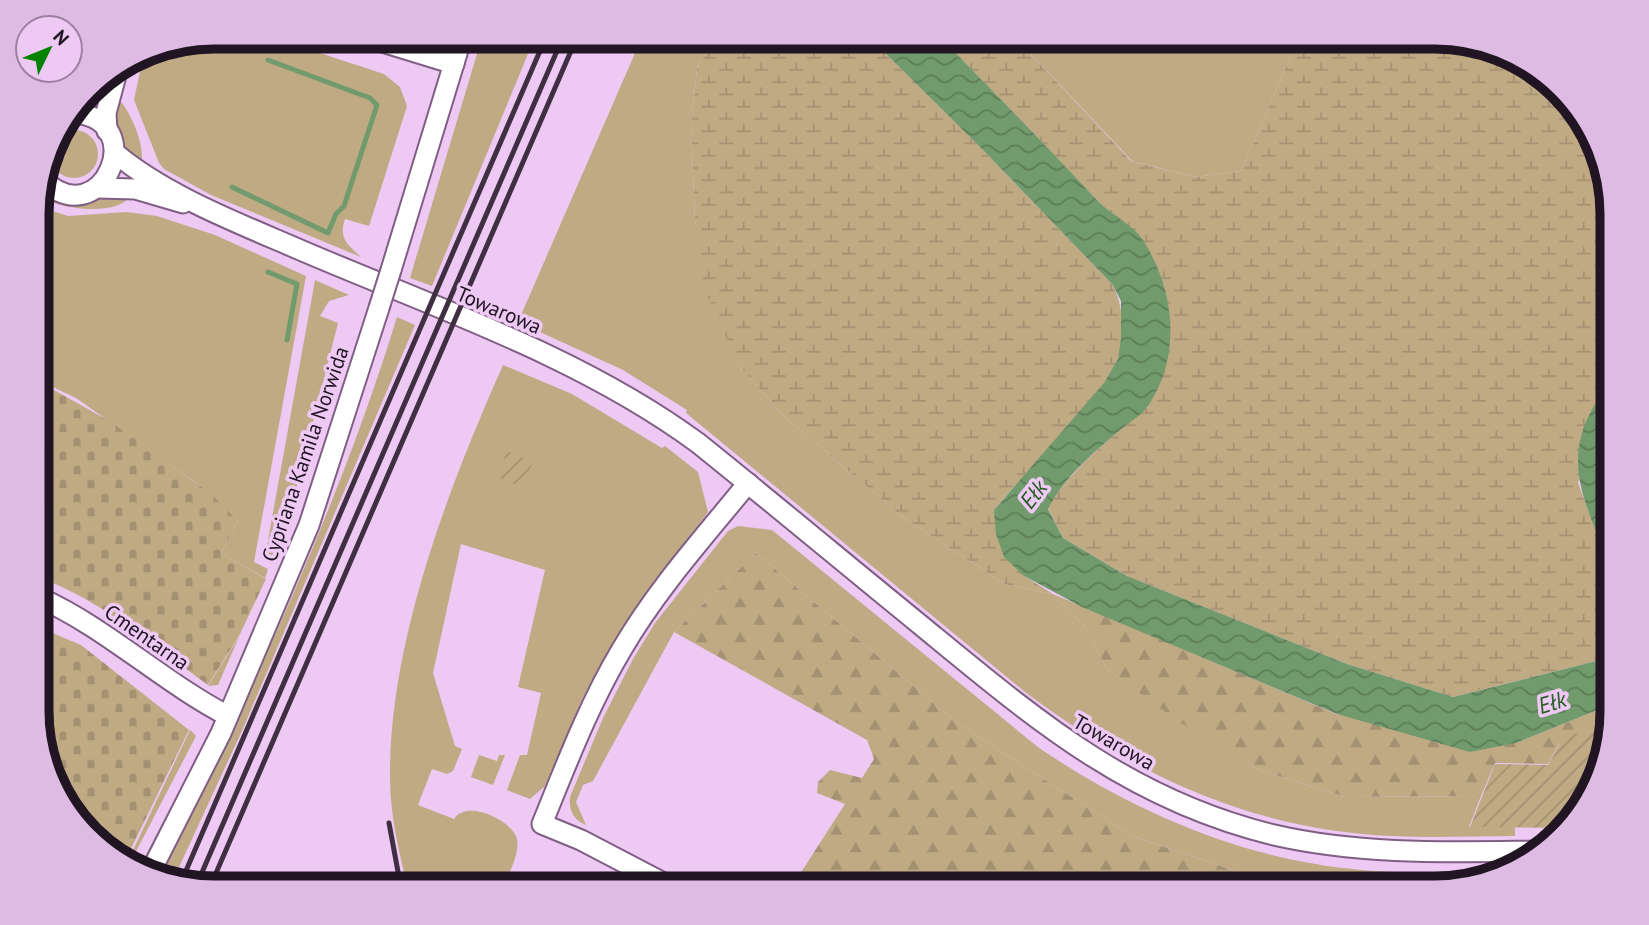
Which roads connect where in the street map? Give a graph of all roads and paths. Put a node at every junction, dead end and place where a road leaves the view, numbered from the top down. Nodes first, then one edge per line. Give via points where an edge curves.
1 (405, 49) edge
2 (458, 49) edge
3 (454, 64) junction
4 (114, 83) edge
5 (82, 115) edge
6 (107, 131) junction
7 (115, 153) junction
8 (52, 186) edge
9 (98, 188) junction
10 (214, 212) junction
11 (748, 483) junction
12 (49, 603) edge
13 (228, 716) junction
14 (1521, 851) edge
15 (154, 864) edge
16 (651, 876) edge

1 - 3 street
2 - 3 street, Cypriana Kamila Norwida
3 - 13 street, Cypriana Kamila Norwida, bridge via 309,525
4 - 6 street via 106,113
5 - 6 street via 93,118
6 - 7 street
7 - 9 street via 107,178
7 - 10 street, Towarowa
8 - 9 street, Towarowa via 75,195
9 - 10 street, Towarowa via 135,190
10 - 11 street, Towarowa via 601,380 674,425
11 - 14 street, Towarowa via 1042,725 1155,792 1229,822 1330,846 1387,852
11 - 16 street via 663,587 629,637 595,698 542,824
12 - 13 street, Cmentarna
13 - 15 street, Cypriana Kamila Norwida

